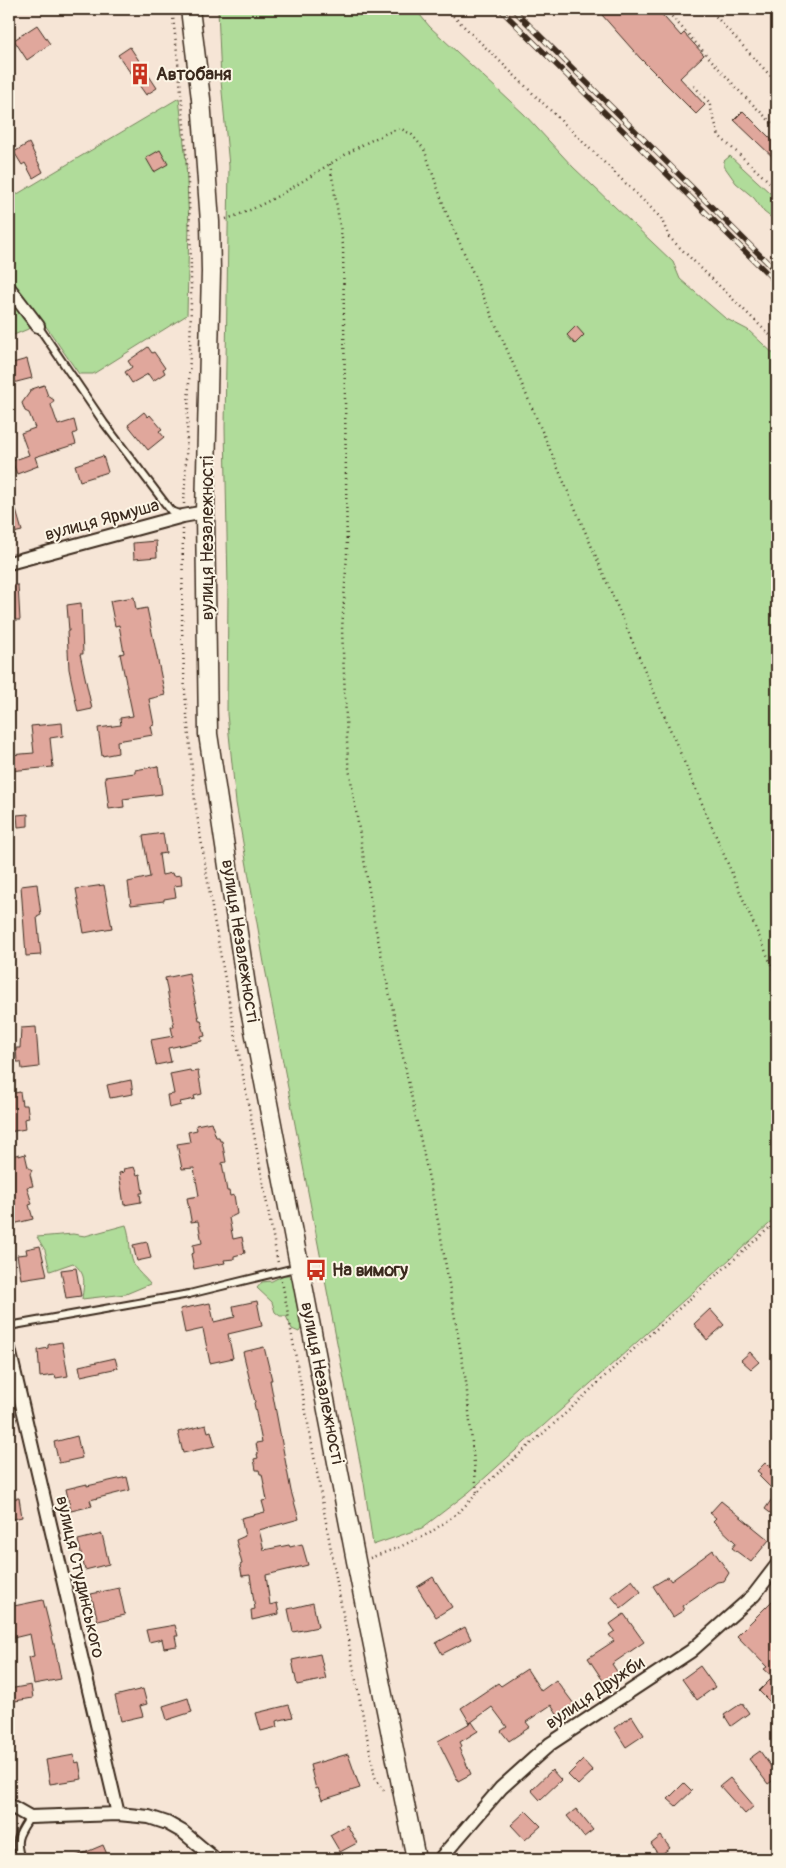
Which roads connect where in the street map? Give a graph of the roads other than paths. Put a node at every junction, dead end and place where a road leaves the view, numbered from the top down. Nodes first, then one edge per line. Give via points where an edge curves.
1 (190, 9) edge
2 (9, 288) edge
3 (38, 326) joint
4 (205, 512) junction
5 (183, 516) junction
6 (9, 563) edge
7 (300, 1267) junction
8 (9, 1326) edge
9 (9, 1348) edge
10 (777, 1565) edge
11 (9, 1805) edge
12 (118, 1814) junction
13 (30, 1817) junction
14 (21, 1859) edge
15 (215, 1859) edge
16 (416, 1859) edge
17 (440, 1859) edge

1 - 4 street, вулиця Незалежності via 201,99 210,222
2 - 3 street
3 - 5 lane via 104,423 171,511
4 - 5 street, вулиця Ярмуша
4 - 7 street, вулиця Незалежності via 208,734 248,999
5 - 6 street, вулиця Ярмуша
7 - 8 lane via 190,1294
7 - 16 street, вулиця Незалежності
9 - 12 street, вулиця Студинського
10 - 17 street, вулиця Дружби via 754,1595 691,1651 550,1744 501,1788
11 - 13 street
12 - 13 street
12 - 15 street via 149,1817 167,1823
13 - 14 lane via 17,1838

